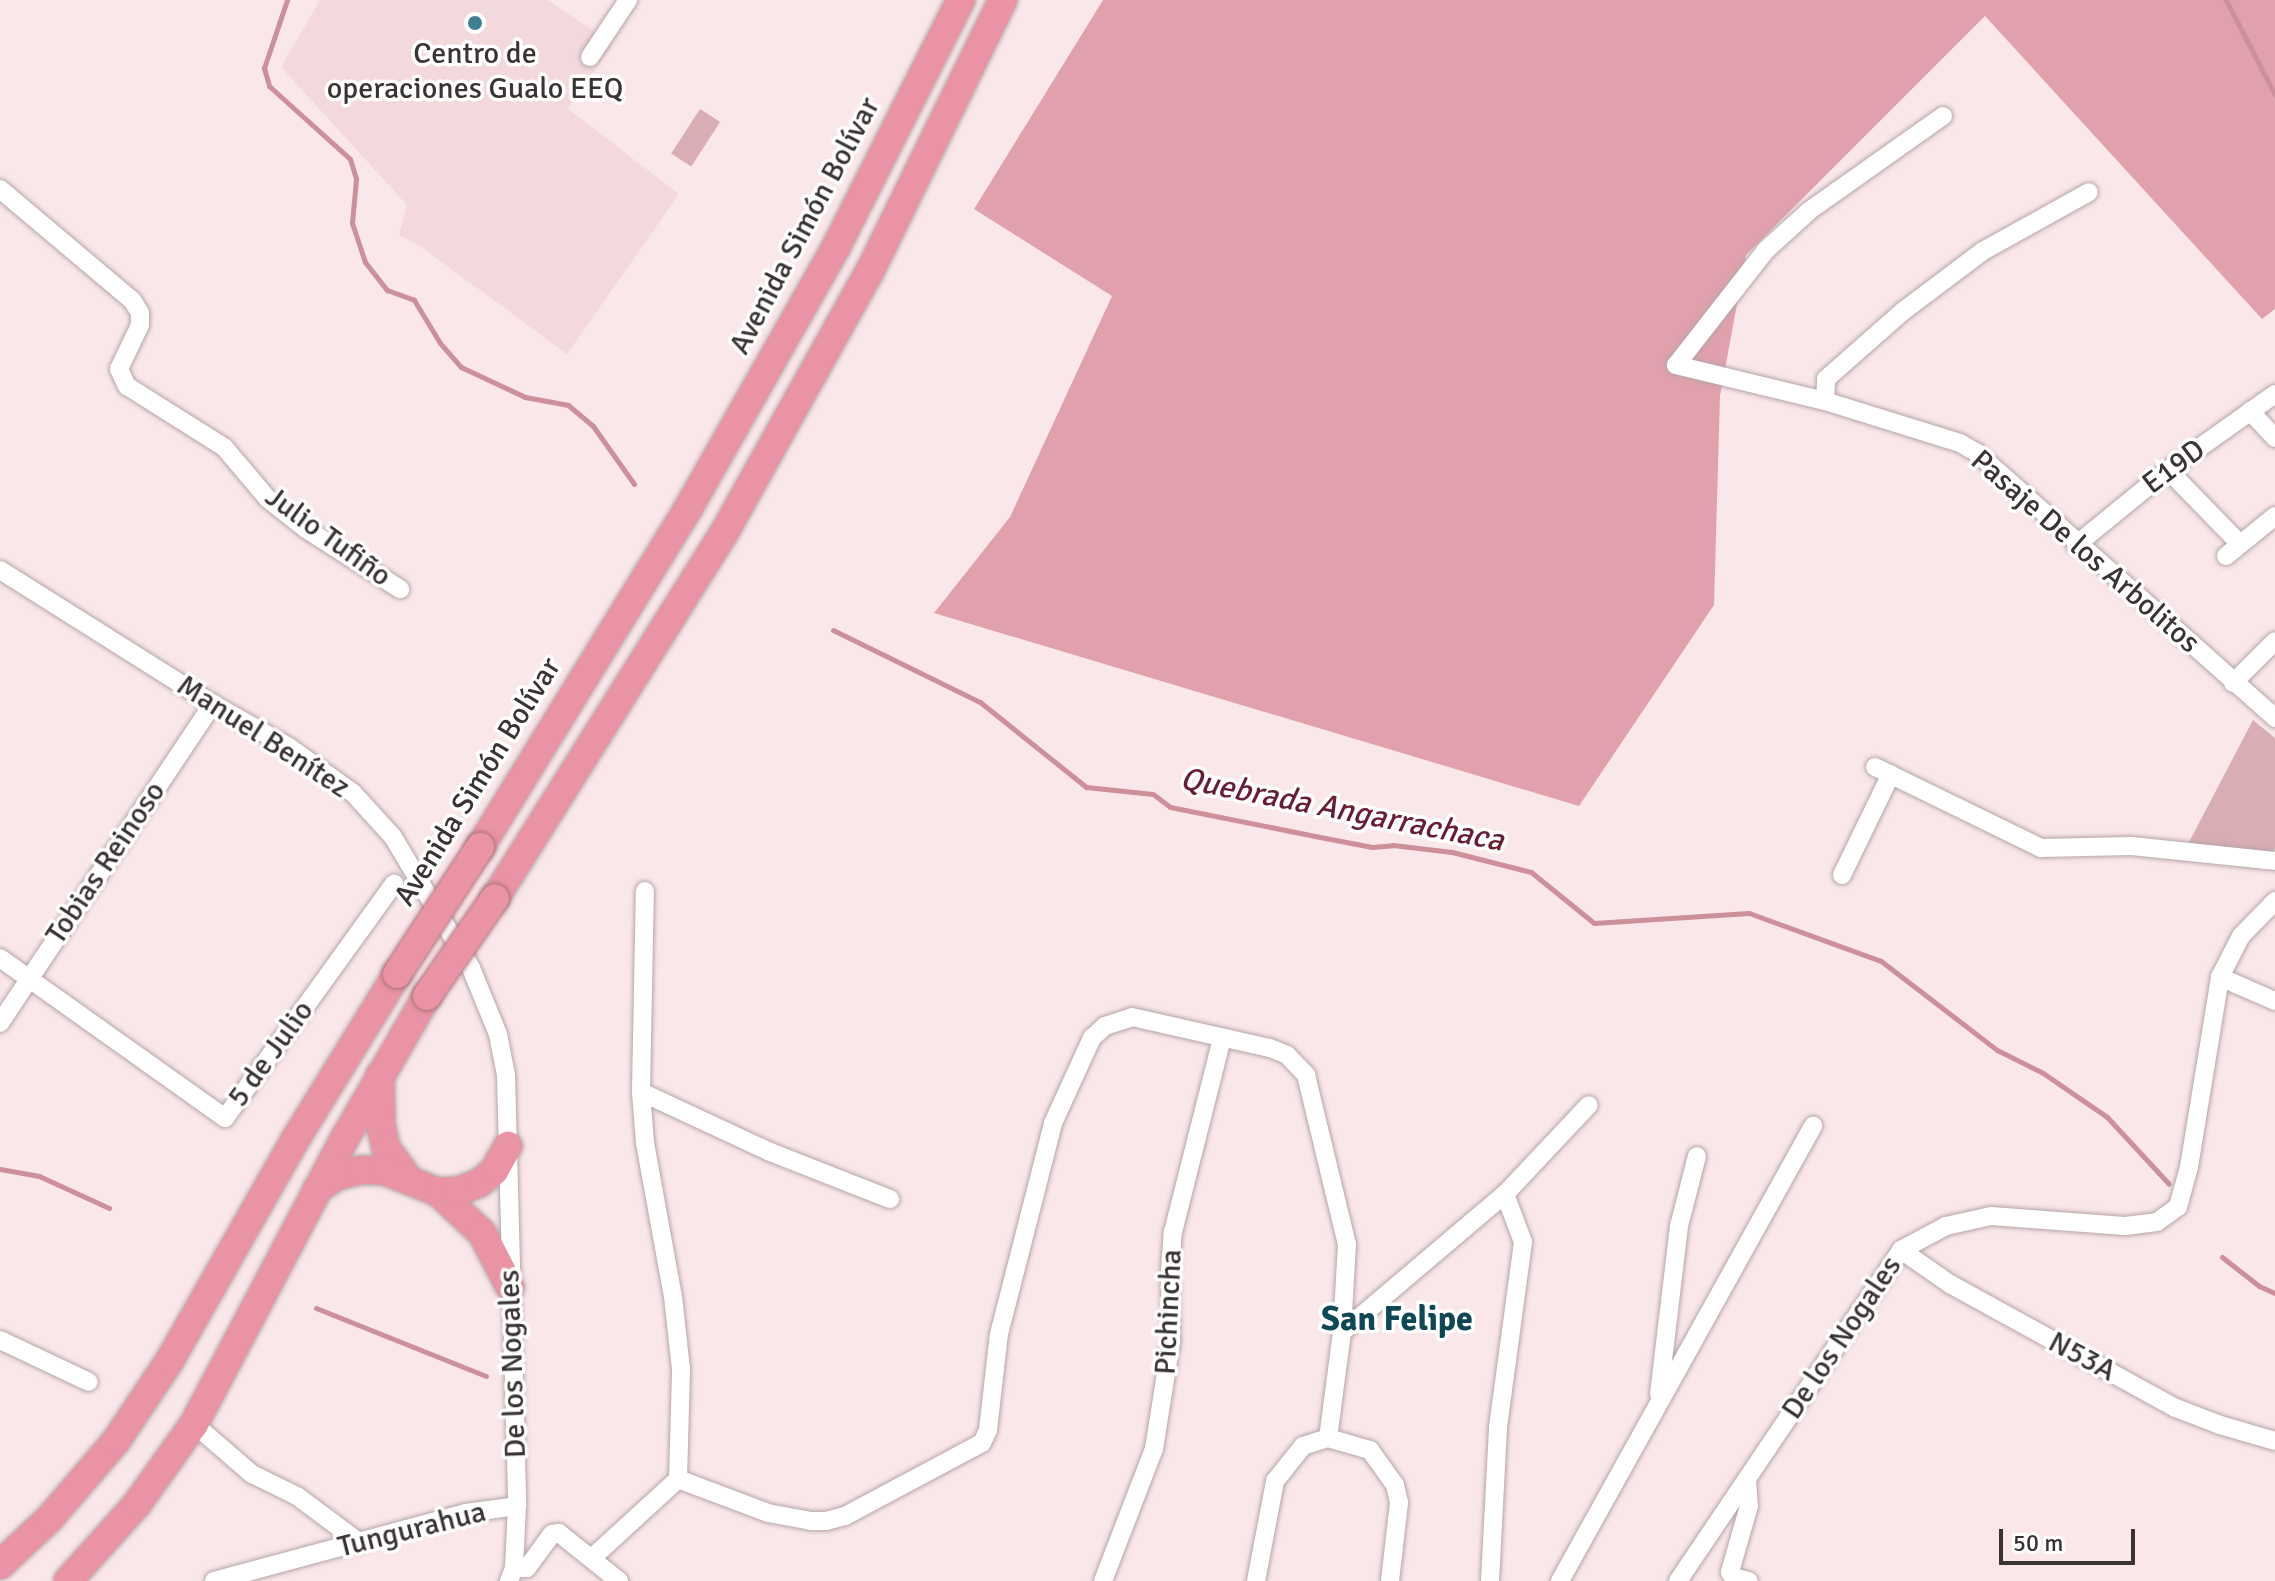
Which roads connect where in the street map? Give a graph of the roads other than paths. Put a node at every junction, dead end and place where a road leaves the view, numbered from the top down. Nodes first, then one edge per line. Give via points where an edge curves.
1 (628, 0) edge
2 (961, 0) edge
3 (1003, 0) edge
4 (590, 57) dead end
5 (1943, 116) dead end
6 (0, 189) edge
7 (2089, 192) dead end
8 (2275, 394) edge
9 (1825, 401) junction
10 (2250, 411) junction
11 (2275, 438) edge
12 (2168, 470) junction
13 (2275, 516) edge
14 (2076, 545) junction
15 (0, 570) edge
16 (400, 589) dead end
17 (2275, 641) edge
18 (2233, 683) junction
19 (213, 704) junction
20 (2275, 718) edge
21 (2275, 861) edge
22 (1842, 875) dead end
23 (394, 884) dead end
24 (645, 891) dead end
25 (2275, 901) edge
26 (0, 958) edge
27 (2220, 977) junction
28 (29, 979) junction
29 (2275, 1001) edge
30 (0, 1023) edge
31 (1222, 1039) junction
32 (380, 1074) junction
33 (641, 1092) junction
34 (1589, 1105) dead end
35 (1813, 1126) dead end
36 (508, 1146) junction
37 (1697, 1156) dead end
38 (408, 1178) junction
39 (317, 1189) junction
40 (438, 1192) junction
41 (1505, 1194) junction
42 (890, 1199) dead end
43 (1901, 1250) junction
44 (510, 1287) junction
45 (1342, 1332) junction
46 (0, 1340) edge
47 (89, 1382) dead end
48 (1658, 1405) junction
49 (194, 1424) junction
50 (1328, 1438) junction
51 (2275, 1441) edge
52 (678, 1479) junction
53 (1747, 1479) junction
54 (517, 1506) junction
55 (360, 1543) junction
56 (593, 1557) junction
57 (0, 1565) edge
58 (511, 1574) edge
59 (219, 1580) edge
60 (68, 1581) edge
61 (619, 1581) edge
62 (1103, 1581) edge
63 (1256, 1581) edge
64 (1390, 1581) edge
65 (1490, 1581) edge
66 (1560, 1581) edge
67 (1678, 1581) edge
68 (1749, 1581) edge

1 - 4 street
2 - 57 highway, Avenida Simón Bolívar, bridge via 836,247 697,494 295,1140 170,1360 116,1441 50,1518
3 - 32 highway, bridge via 870,271 724,533
5 - 9 street, Pasaje De los Arbolitos via 1809,211 1766,250 1676,365
6 - 16 street, Julio Tufiño via 132,300 140,325 119,369 127,386 224,447 268,499
7 - 9 street via 1983,251 1902,312 1826,379
8 - 10 street, E19D
9 - 14 street, Pasaje De los Arbolitos via 1960,443
10 - 11 street
10 - 12 street, E19D
12 - 13 street via 2233,550
12 - 14 street, E19D
14 - 18 street, Pasaje De los Arbolitos
15 - 19 street, Manuel Benítez
17 - 18 street
18 - 20 street, Pasaje De los Arbolitos
19 - 28 street, Tobias Reinoso
19 - 36 street, Manuel Benítez via 323,769 393,837 484,995 506,1075
21 - 22 street via 2131,846 2041,848 1883,770
23 - 28 street, 5 de Julio via 225,1118
24 - 33 street
25 - 27 street, De los Nogales via 2241,936
26 - 28 street, 5 de Julio
27 - 29 street
27 - 43 street, De los Nogales via 2178,1207 2157,1222 2125,1226 1991,1216 1946,1226
28 - 30 street, Tobias Reinoso
31 - 45 street via 1287,1055 1306,1075 1345,1223 1348,1264
31 - 52 street via 1132,1017 1105,1026 1084,1050 1053,1123 994,1359 988,1430 976,1448 826,1521 768,1513
31 - 62 street, Pichincha via 1173,1232 1171,1342 1154,1449
32 - 38 highway via 386,1148
32 - 39 highway
33 - 42 street via 770,1152
33 - 52 street via 681,1369
34 - 41 street
35 - 48 street
36 - 40 highway via 494,1171 479,1183
36 - 44 street, De los Nogales
37 - 48 street via 1679,1226
38 - 39 highway via 361,1170 337,1176
38 - 40 highway
39 - 49 highway
40 - 44 highway via 482,1233
41 - 45 street
41 - 65 street via 1523,1242 1498,1427
43 - 51 street, N53A via 1950,1284 2176,1408
43 - 53 street, De los Nogales
44 - 54 street, De los Nogales
45 - 50 street
46 - 47 street
48 - 66 street
49 - 55 street via 252,1474 297,1496
49 - 60 highway via 137,1504
50 - 63 street via 1303,1446 1275,1481
50 - 64 street via 1370,1450 1395,1485 1399,1503
52 - 56 street
53 - 67 street, De los Nogales
53 - 68 street via 1749,1506 1730,1572
54 - 55 street, Tungurahua via 466,1513
54 - 58 street, De los Nogales
55 - 59 street, Tungurahua
56 - 58 street via 559,1533 552,1534 527,1568
56 - 61 street

